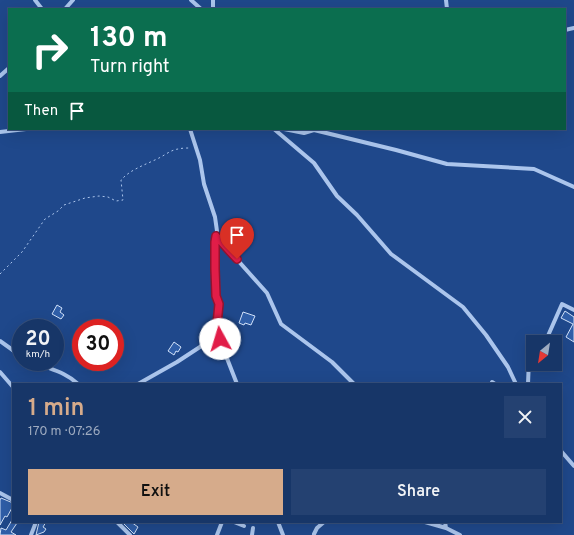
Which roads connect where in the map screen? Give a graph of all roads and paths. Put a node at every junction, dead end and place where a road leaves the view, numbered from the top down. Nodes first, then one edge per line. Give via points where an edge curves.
1 (35, 0) edge
2 (73, 0) edge
3 (191, 0) edge
4 (41, 8) edge
5 (66, 8) edge
6 (200, 8) edge
7 (8, 69) edge
8 (0, 76) edge
9 (17, 130) edge
10 (190, 130) edge
11 (275, 130) edge
12 (289, 130) edge
13 (314, 130) edge
14 (314, 130) edge
15 (0, 132) edge
16 (196, 147) junction
17 (574, 187) edge
18 (216, 236) junction
19 (0, 274) edge
20 (574, 310) edge
21 (548, 335) edge
22 (220, 339) junction
23 (0, 341) edge
24 (12, 350) edge
25 (58, 371) edge
26 (529, 371) edge
27 (0, 372) edge
28 (77, 383) edge
29 (140, 383) edge
30 (237, 383) edge
31 (353, 383) edge
32 (516, 383) edge
33 (528, 383) edge
34 (12, 386) edge
35 (562, 452) edge
36 (574, 466) edge
37 (0, 493) edge
38 (12, 499) edge
39 (36, 523) edge
40 (118, 523) edge
41 (222, 523) edge
42 (236, 523) edge
43 (278, 523) edge
44 (323, 523) edge
45 (428, 523) edge
46 (444, 523) edge
47 (244, 526) dead end
48 (253, 528) dead end
49 (446, 528) junction
50 (314, 534) edge
51 (31, 535) edge
52 (130, 535) edge
53 (217, 535) edge
54 (252, 535) edge
55 (283, 535) edge
56 (460, 535) edge

1 - 4 street
2 - 5 street
3 - 6 street
7 - 8 street
9 - 15 street
10 - 16 street
11 - 32 street via 314,163 337,196 391,254 463,307 500,354
12 - 14 street via 304,133
13 - 17 street via 447,164 534,169
16 - 18 street via 215,217
16 - 19 path via 178,149 165,154 125,176 120,180 122,200 116,201 99,196 64,205 45,219 22,252
18 - 22 street via 216,296 219,304 217,324
18 - 31 street via 267,292 281,324 332,362
20 - 21 street via 562,304
22 - 29 street via 206,343
22 - 30 street
23 - 24 street
25 - 28 street
26 - 33 street
27 - 34 street
35 - 36 street
37 - 38 street
39 - 51 street
40 - 52 street
41 - 53 street
42 - 47 street
43 - 55 street
44 - 50 street
45 - 49 street
46 - 49 street
48 - 54 street
49 - 56 street

